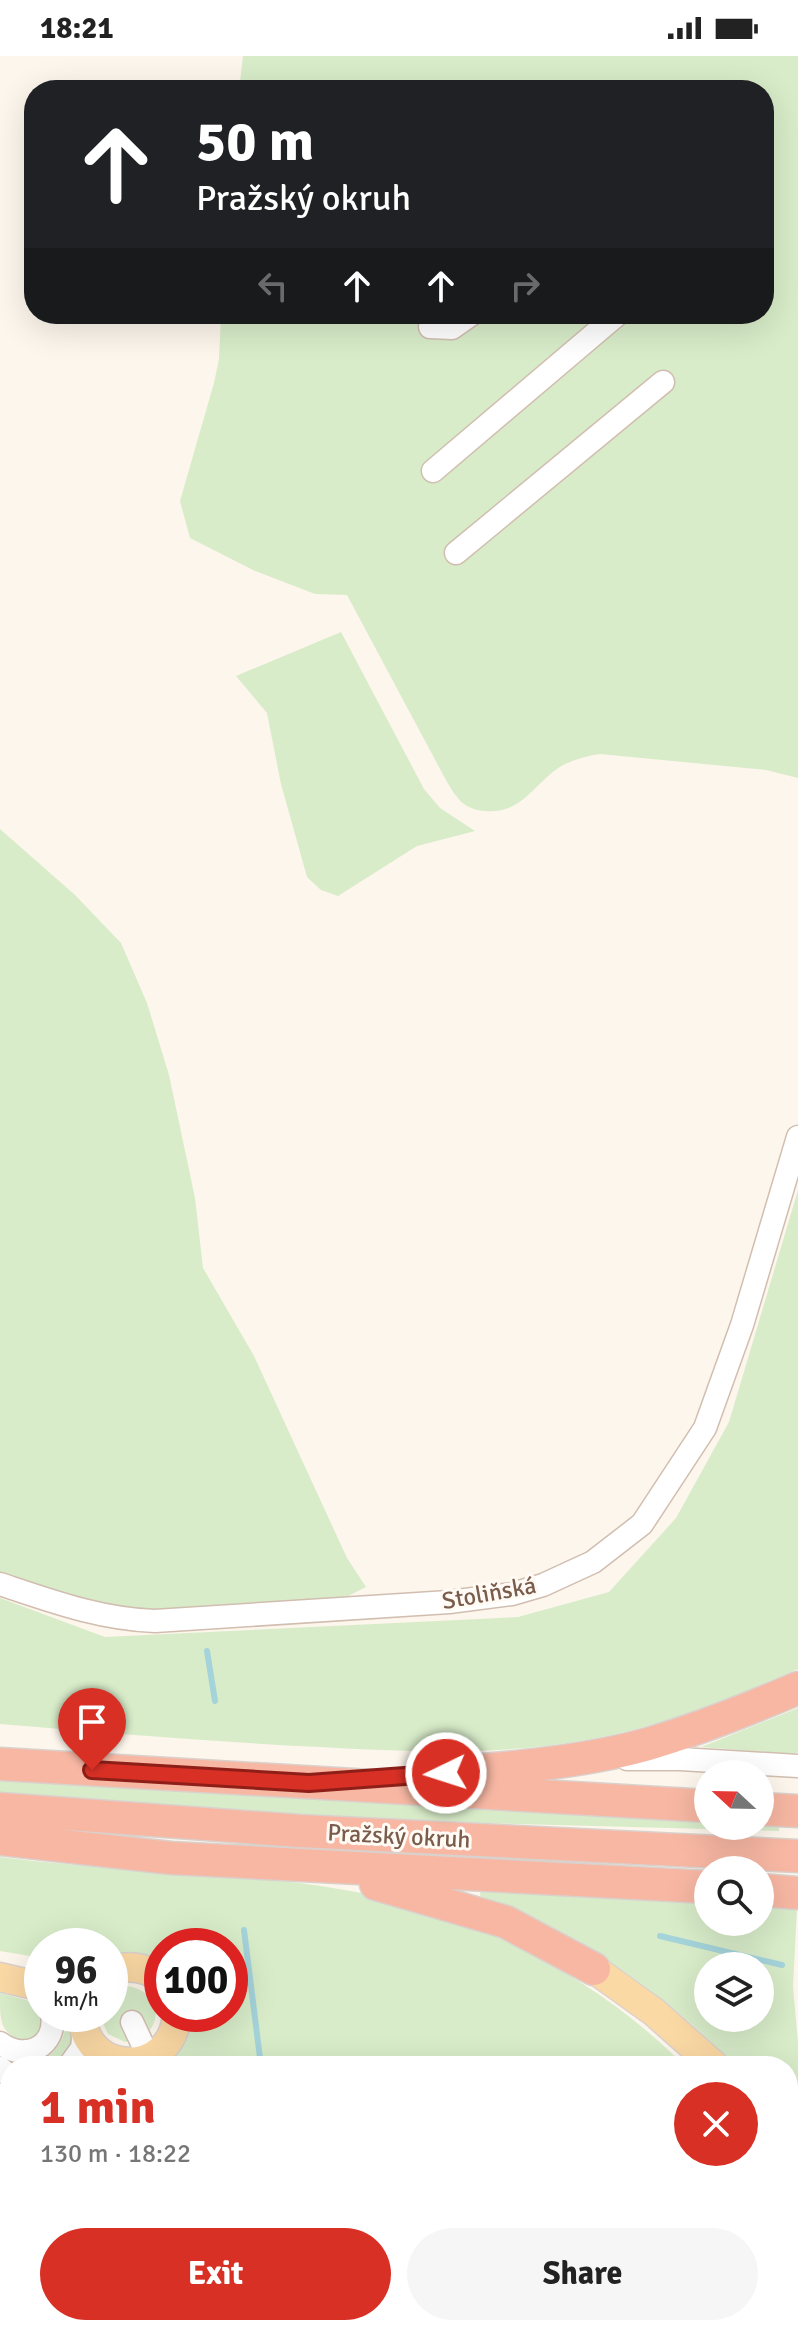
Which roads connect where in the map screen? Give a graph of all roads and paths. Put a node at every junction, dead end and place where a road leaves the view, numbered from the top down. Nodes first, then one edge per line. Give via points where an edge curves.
1 (458, 324) edge
2 (606, 324) edge
3 (430, 327) dead end
4 (663, 382) dead end
5 (433, 471) dead end
6 (456, 553) dead end
7 (798, 1137) edge
8 (0, 1584) edge
9 (798, 1688) edge
10 (560, 1760) junction
11 (0, 1764) edge
12 (798, 1766) edge
13 (309, 1783) junction
14 (694, 1805) edge
15 (0, 1809) edge
16 (774, 1810) edge
17 (797, 1811) edge
18 (0, 1839) edge
19 (790, 1855) edge
20 (311, 1866) junction
21 (694, 1886) edge
22 (0, 1963) edge
23 (24, 1968) edge
24 (594, 1969) joint
25 (0, 1977) edge
26 (24, 1983) edge
27 (0, 1988) edge
28 (24, 1995) edge
29 (132, 2022) dead end
30 (51, 2032) edge
31 (82, 2032) edge
32 (88, 2032) edge
33 (0, 2043) edge
34 (149, 2052) edge
35 (76, 2056) edge
36 (129, 2056) edge
37 (704, 2056) edge

1 - 3 lane
2 - 5 lane
4 - 6 lane
7 - 8 lane, Stoliňská via 705,1428 642,1524 593,1562 522,1591 449,1602 155,1621 75,1609
9 - 10 highway via 649,1744
10 - 12 lane via 680,1759
10 - 13 highway
11 - 13 highway, Pražský okruh
13 - 14 highway, Pražský okruh
15 - 19 highway, Pražský okruh via 300,1831
16 - 17 highway
18 - 20 highway via 171,1858
20 - 21 highway
20 - 24 highway via 506,1922
22 - 23 main road
24 - 37 main road
25 - 26 main road
27 - 28 lane
29 - 34 lane
30 - 33 lane via 36,2050 24,2053
31 - 35 lane
32 - 34 main road via 106,2056
34 - 36 lane

